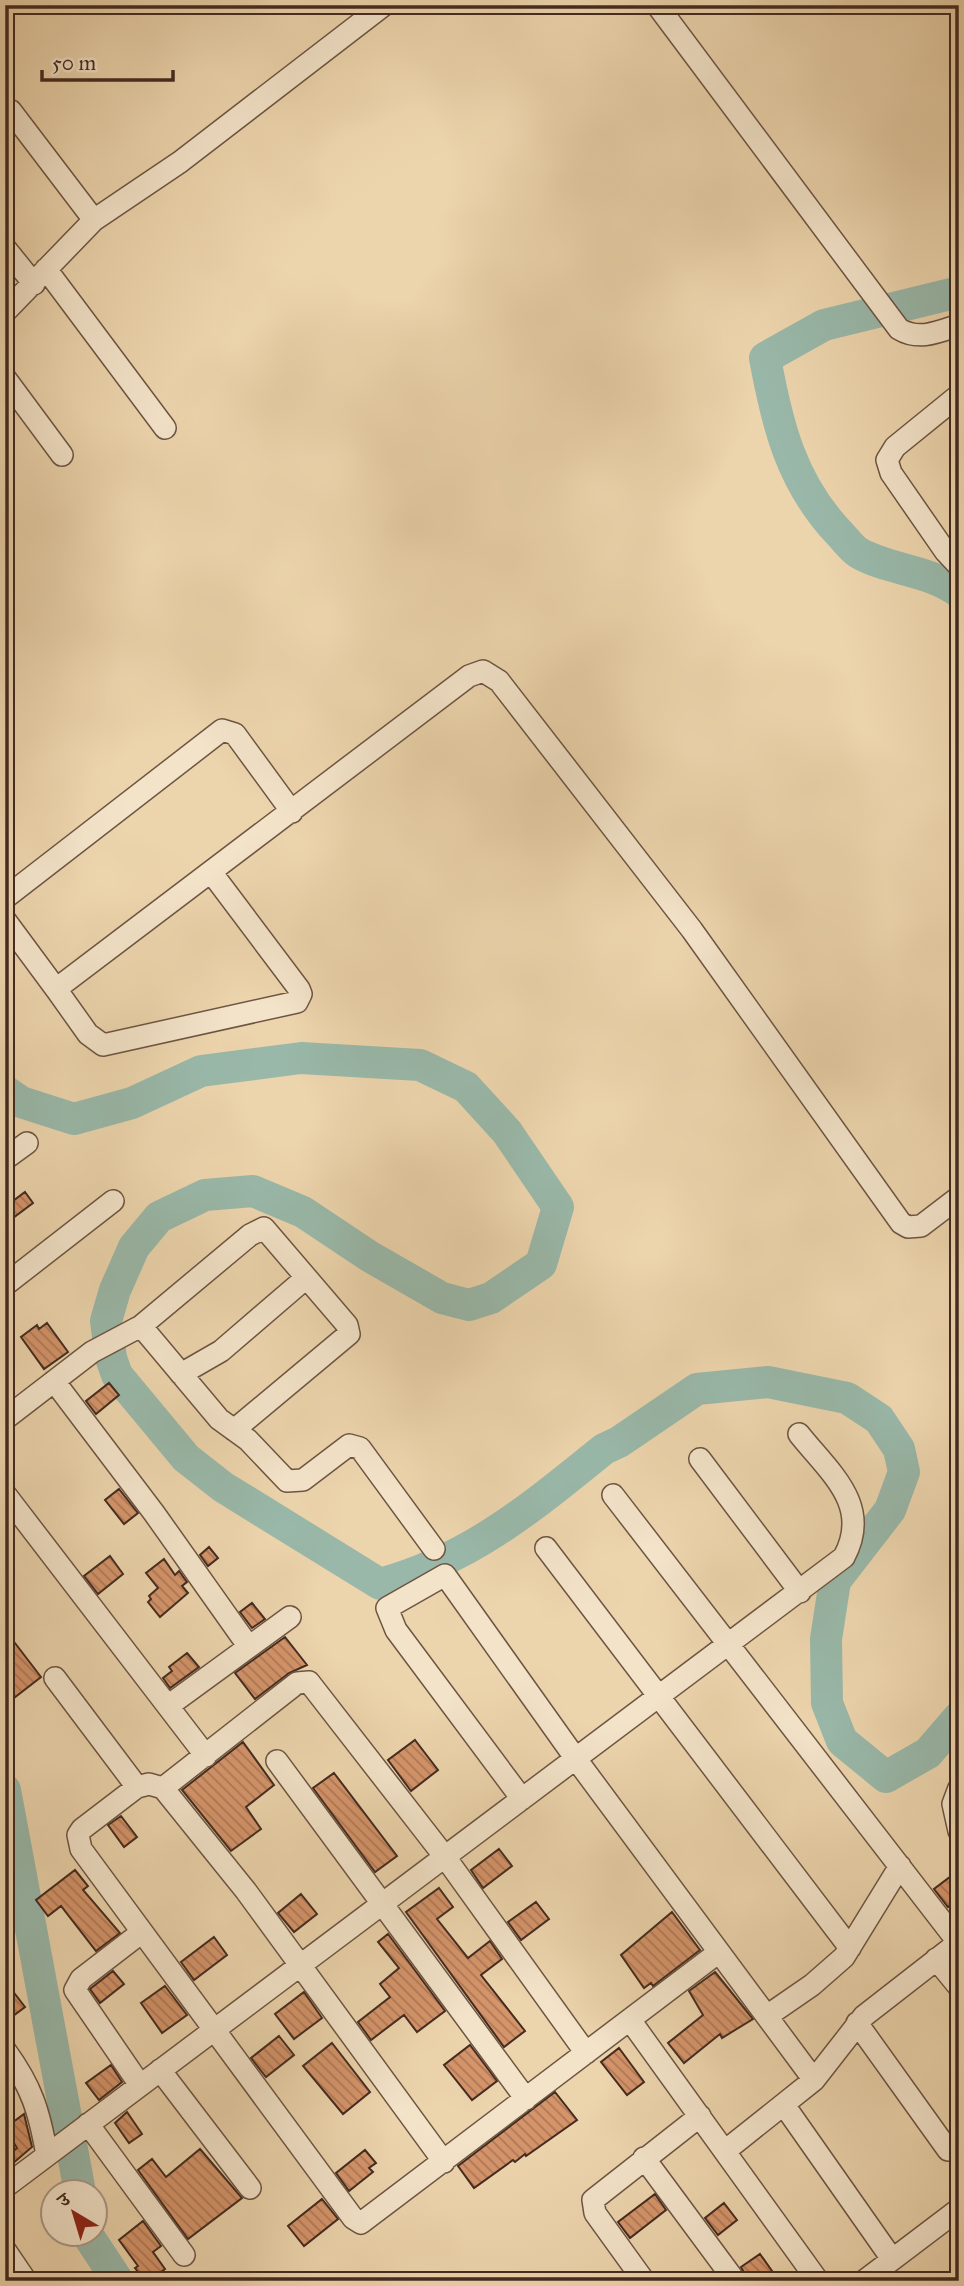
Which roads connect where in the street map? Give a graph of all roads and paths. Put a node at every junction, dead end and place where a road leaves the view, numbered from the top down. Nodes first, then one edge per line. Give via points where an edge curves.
1 (384, 5) edge
2 (657, 5) edge
3 (11, 110) dead end
4 (94, 220) junction
5 (5, 247) edge
6 (40, 276) junction
7 (5, 312) edge
8 (959, 325) edge
9 (5, 378) edge
10 (958, 397) edge
11 (165, 428) dead end
12 (62, 455) dead end
13 (959, 566) edge
14 (292, 812) junction
15 (211, 872) junction
16 (5, 898) edge
17 (5, 920) edge
18 (55, 989) junction
19 (27, 1143) dead end
20 (5, 1159) edge
21 (959, 1197) edge
22 (113, 1201) dead end
23 (306, 1278) junction
24 (5, 1285) edge
25 (141, 1326) junction
26 (180, 1374) junction
27 (54, 1381) junction
28 (5, 1419) edge
29 (233, 1430) junction
30 (799, 1434) dead end
31 (700, 1459) dead end
32 (613, 1495) dead end
33 (8, 1504) edge
34 (546, 1548) dead end
35 (434, 1549) dead end
36 (800, 1592) junction
37 (290, 1617) dead end
38 (730, 1645) junction
39 (249, 1647) junction
40 (55, 1678) dead end
41 (660, 1697) junction
42 (168, 1706) junction
43 (206, 1756) junction
44 (576, 1759) junction
45 (277, 1761) dead end
46 (137, 1787) junction
47 (163, 1788) junction
48 (959, 1788) edge
49 (522, 1799) junction
50 (959, 1831) edge
51 (445, 1857) junction
52 (900, 1866) junction
53 (381, 1905) junction
54 (142, 1933) junction
55 (959, 1942) edge
56 (850, 1948) junction
57 (719, 1952) junction
58 (936, 1959) junction
59 (300, 1965) junction
60 (959, 1987) edge
61 (767, 2016) junction
62 (630, 2020) junction
63 (858, 2023) junction
64 (212, 2031) junction
65 (5, 2050) edge
66 (586, 2053) junction
67 (160, 2070) junction
68 (814, 2081) junction
69 (140, 2085) junction
70 (526, 2099) junction
71 (784, 2105) junction
72 (700, 2116) junction
73 (85, 2126) junction
74 (948, 2150) dead end
75 (726, 2151) junction
76 (50, 2152) junction
77 (644, 2158) junction
78 (444, 2162) junction
79 (5, 2187) edge
80 (250, 2188) dead end
81 (959, 2209) edge
82 (5, 2250) edge
83 (184, 2255) dead end
84 (892, 2259) junction
85 (26, 2281) edge
86 (645, 2281) edge
87 (735, 2281) edge
88 (818, 2281) edge
89 (864, 2281) edge

1 - 4 street via 180,162
2 - 8 street via 887,314 909,335
3 - 4 street
4 - 6 street
5 - 6 street
6 - 7 street
6 - 11 street
9 - 12 street
10 - 13 street via 895,447 887,467
14 - 15 street
14 - 16 street via 244,744 229,729 222,730
14 - 21 street via 469,676 483,671 491,675 692,930 901,1223 921,1226
15 - 18 street
15 - 18 street via 299,989 298,1002 103,1045 88,1034
17 - 18 street
19 - 20 street
22 - 24 street
23 - 25 street via 270,1231 258,1229
23 - 26 street via 220,1351
23 - 29 street via 347,1325 349,1334
25 - 26 street
25 - 27 street
26 - 29 street
27 - 28 street
27 - 39 street
29 - 35 street via 287,1482 303,1480 344,1448 355,1445
30 - 36 street via 840,1485 856,1522 854,1539 844,1557
31 - 36 street
32 - 38 street
33 - 42 street
34 - 41 street
36 - 38 street
37 - 39 street
38 - 41 street
38 - 52 street
39 - 42 street
40 - 46 street
41 - 44 street
41 - 56 street
42 - 43 street
43 - 47 street
43 - 51 street via 297,1683 309,1682
44 - 49 street
44 - 49 street via 445,1575 387,1608 397,1630
44 - 57 street
45 - 53 street
46 - 47 street
46 - 54 street via 82,1829 78,1842
47 - 59 street
48 - 50 street via 953,1804
49 - 51 street
51 - 53 street
51 - 66 street
52 - 55 street
52 - 56 street
53 - 59 street
53 - 70 street
54 - 64 street
54 - 69 street via 81,1979 75,1990
55 - 58 street
56 - 61 street via 812,1985
57 - 61 street
57 - 62 street
58 - 60 street
58 - 63 street
59 - 64 street
59 - 78 street
61 - 68 street
62 - 66 street
62 - 72 street
63 - 68 street
63 - 74 street
64 - 67 street
64 - 78 street via 357,2222 366,2222
65 - 76 street via 31,2089
66 - 70 street
67 - 69 street
67 - 80 street
68 - 71 street
69 - 73 street
70 - 78 street
71 - 75 street
71 - 84 street
72 - 75 street
72 - 77 street
73 - 76 street
73 - 83 street
75 - 88 street
76 - 79 street
77 - 86 street via 598,2194 592,2206
77 - 87 street
81 - 84 street
82 - 85 street
84 - 89 street

